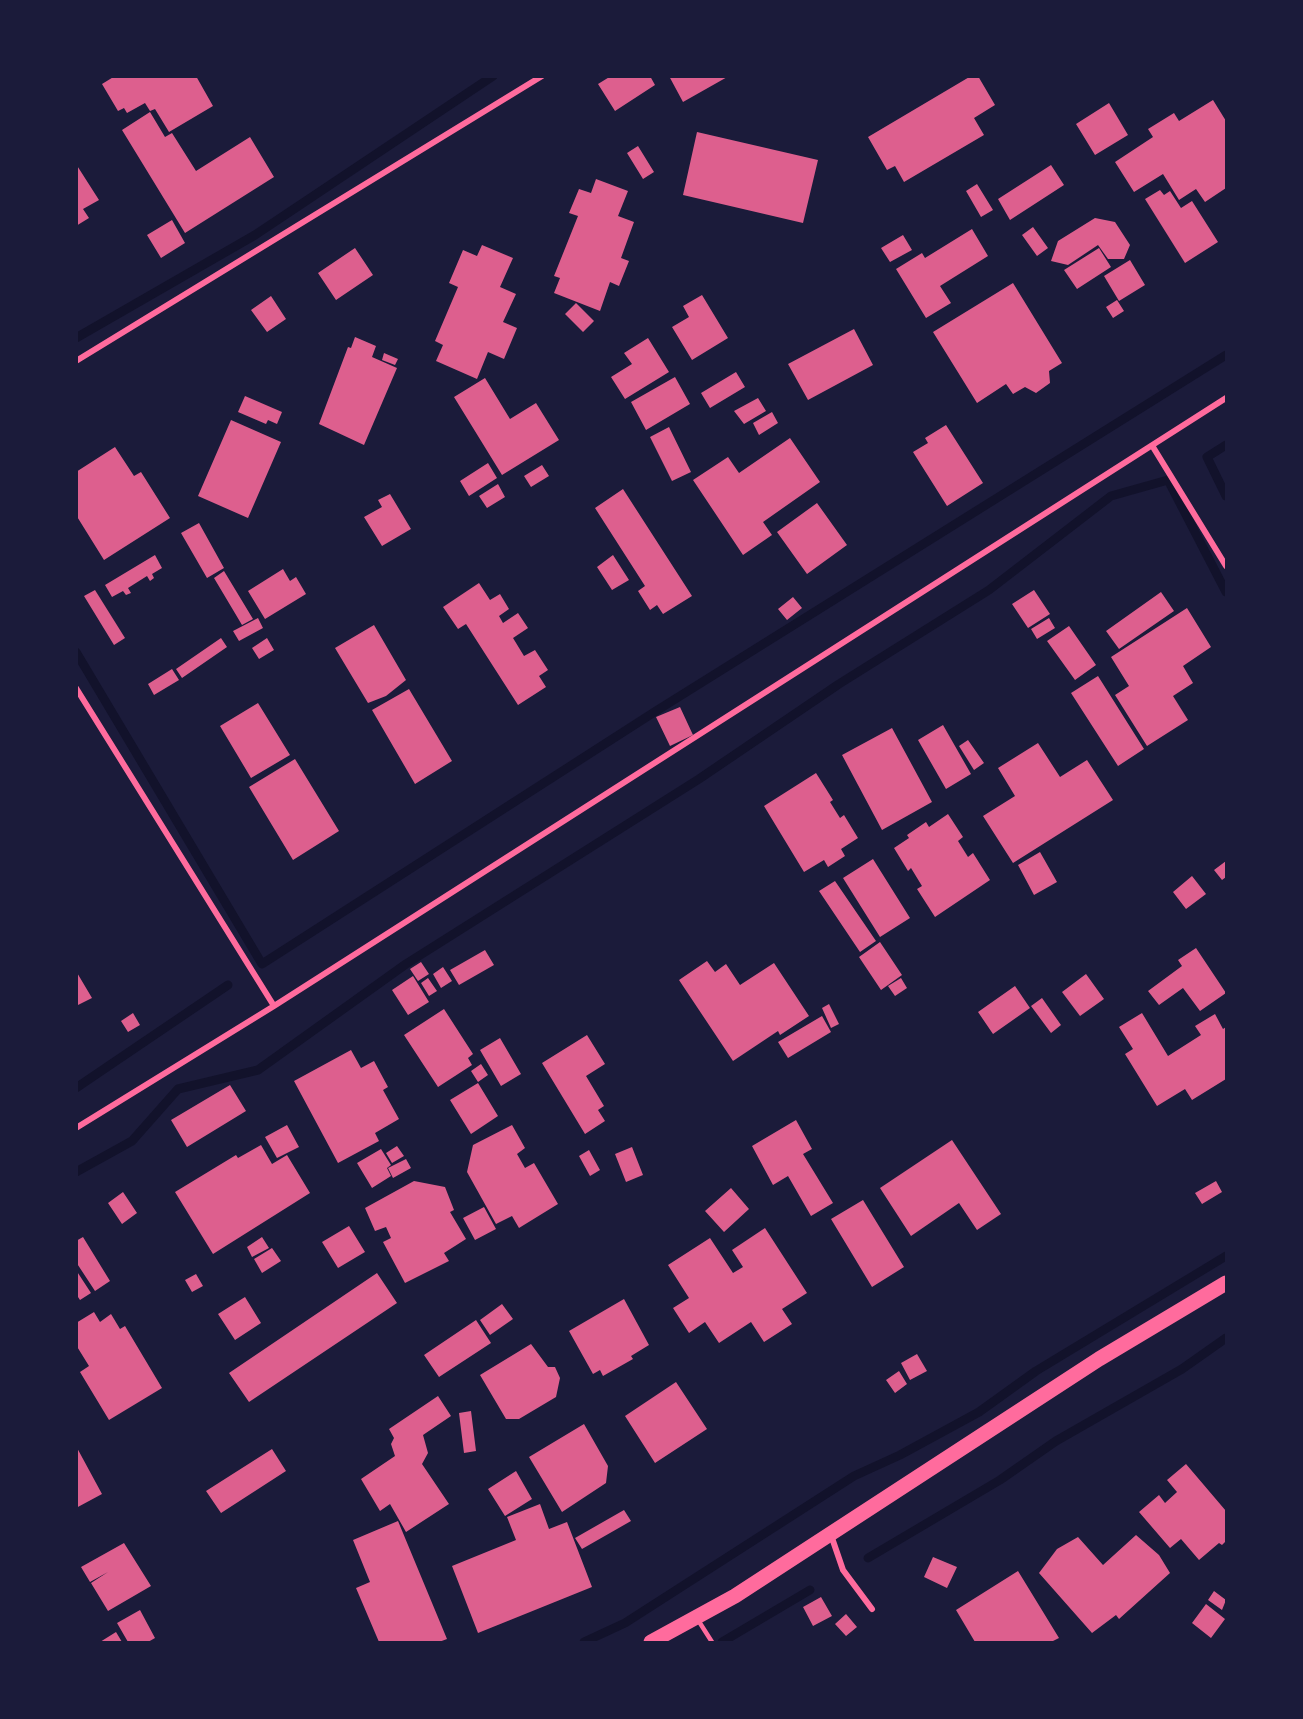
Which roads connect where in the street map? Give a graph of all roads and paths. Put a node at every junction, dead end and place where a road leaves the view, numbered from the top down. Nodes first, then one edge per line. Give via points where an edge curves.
1 (542, 76) edge
2 (76, 361) edge
3 (1227, 398) edge
4 (1153, 447) junction
5 (1227, 566) edge
6 (76, 688) edge
7 (274, 1006) junction
8 (76, 1128) edge
9 (1227, 1283) edge
10 (831, 1534) junction
11 (872, 1609) dead end
12 (696, 1618) junction
13 (651, 1642) edge
14 (712, 1642) edge

1 - 2 street
3 - 4 street
4 - 5 street
4 - 7 street
6 - 7 street
7 - 8 street
9 - 10 main road via 1099,1359
10 - 11 street via 843,1570
10 - 12 main road
12 - 13 main road
12 - 14 lane

